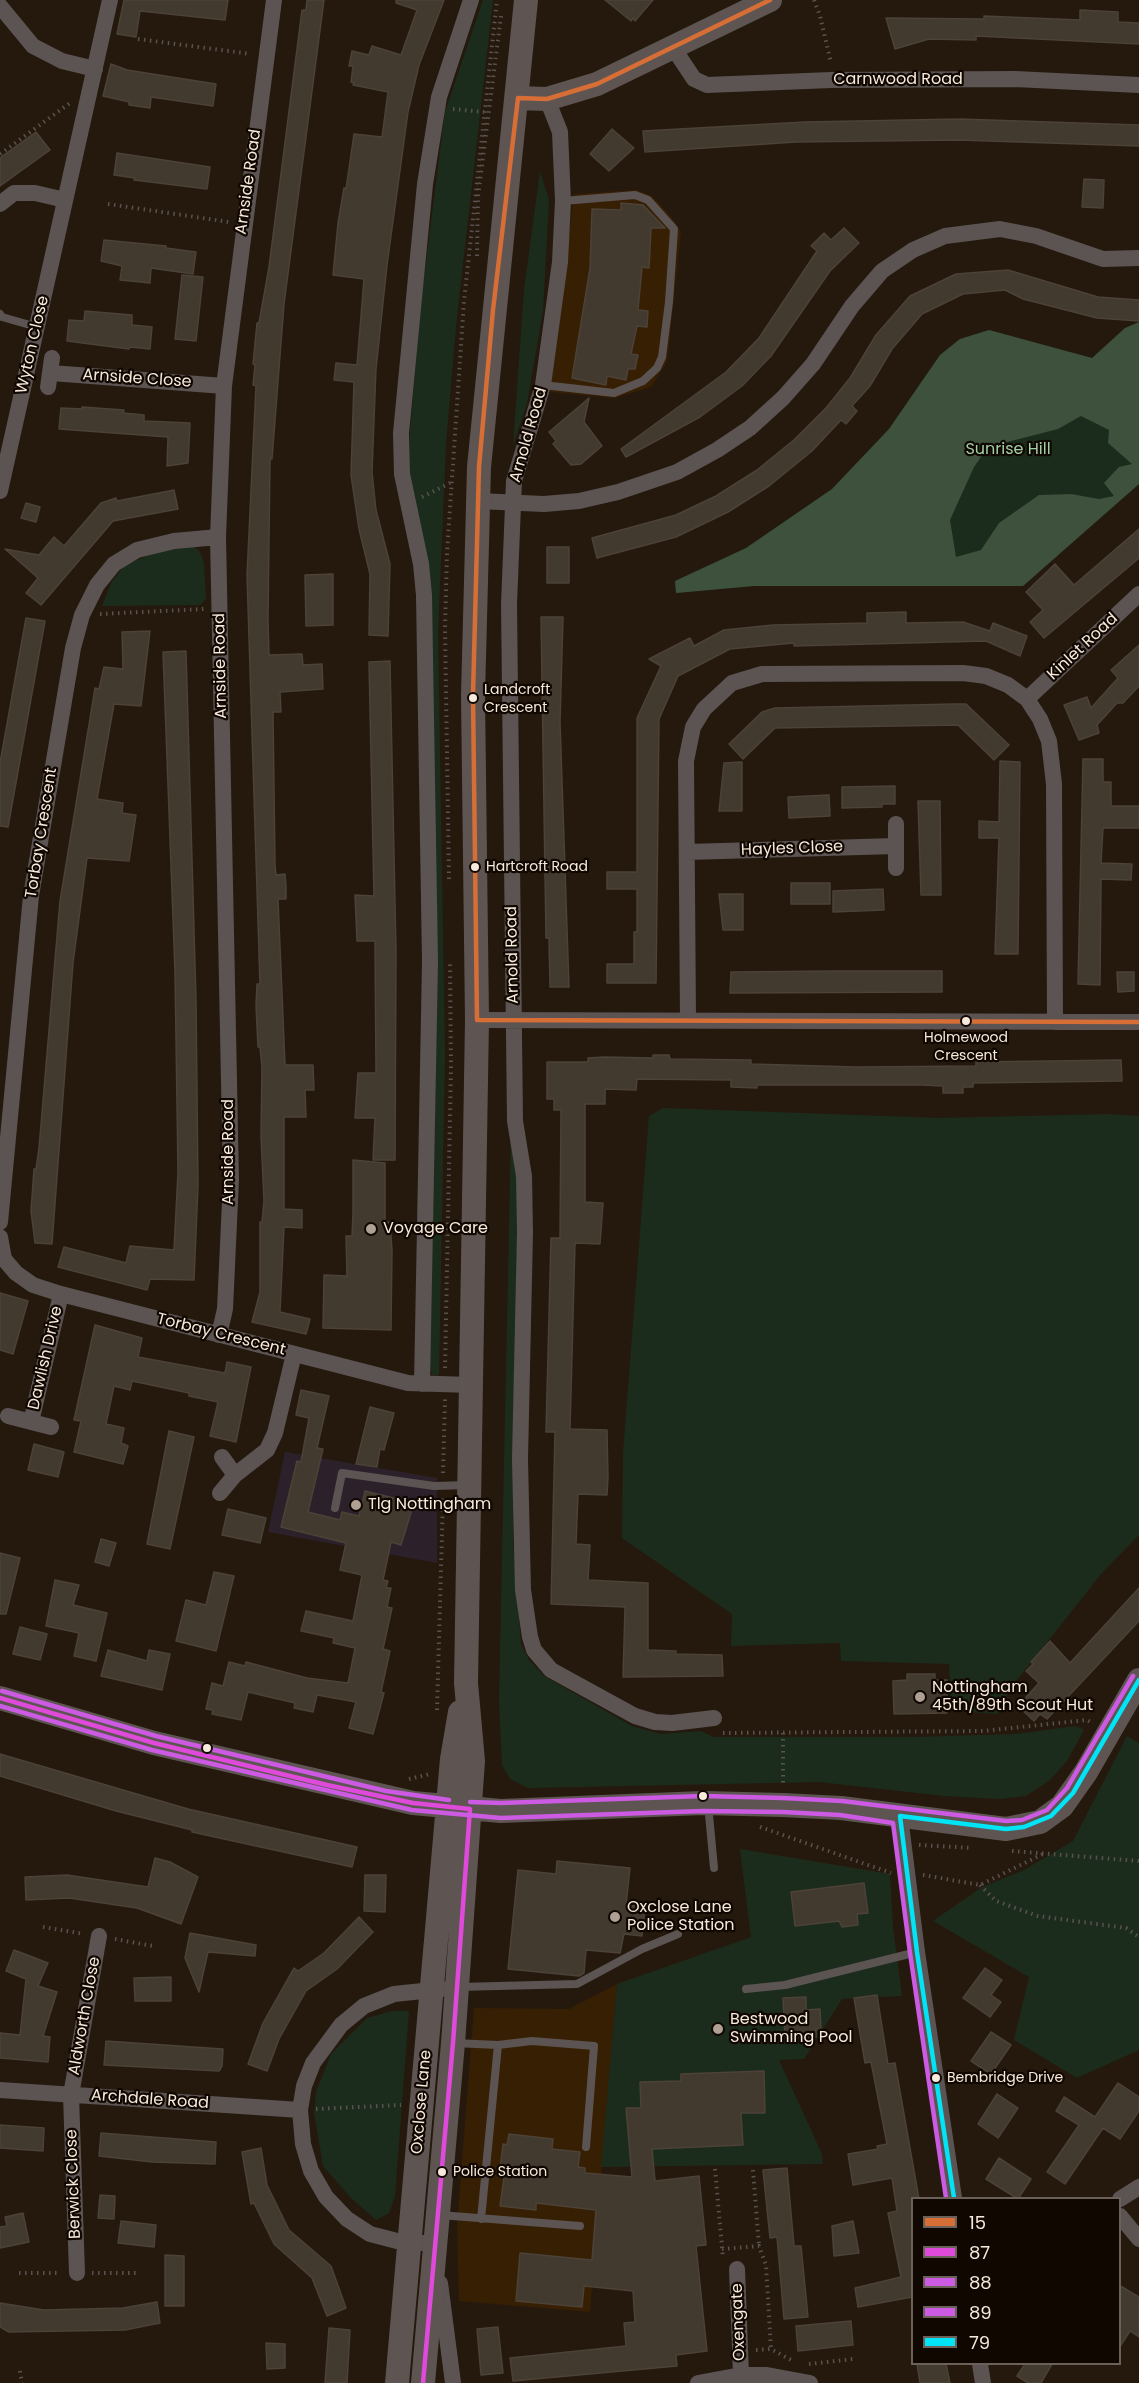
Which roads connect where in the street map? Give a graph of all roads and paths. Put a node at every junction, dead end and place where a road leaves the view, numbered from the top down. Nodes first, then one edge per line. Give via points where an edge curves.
1 (110, 0) edge
2 (274, 0) edge
3 (471, 0) edge
4 (526, 0) edge
5 (770, 0) edge
6 (814, 0) edge
7 (0, 6) edge
8 (138, 39) dead end
9 (674, 49) junction
10 (266, 56) junction
11 (94, 69) junction
12 (831, 80) junction
13 (1139, 85) edge
14 (518, 98) junction
15 (548, 99) junction
16 (87, 105) junction
17 (438, 108) junction
18 (484, 112) dead end
19 (0, 154) edge
20 (65, 200) junction
21 (563, 201) junction
22 (0, 204) edge
23 (108, 204) dead end
24 (244, 224) junction
25 (1139, 258) edge
26 (0, 314) edge
27 (37, 327) junction
28 (50, 373) dead end
29 (224, 386) junction
30 (543, 386) junction
31 (451, 482) dead end
32 (0, 491) edge
33 (478, 501) junction
34 (513, 503) junction
35 (407, 505) junction
36 (218, 537) junction
37 (1139, 594) edge
38 (219, 608) junction
39 (82, 615) junction
40 (1027, 699) junction
41 (896, 824) dead end
42 (896, 846) junction
43 (687, 852) junction
44 (896, 868) dead end
45 (477, 1020) junction
46 (514, 1020) junction
47 (688, 1020) junction
48 (1055, 1022) junction
49 (1139, 1022) edge
50 (0, 1222) edge
51 (0, 1237) edge
52 (2, 1260) edge
53 (61, 1294) junction
54 (219, 1335) junction
55 (294, 1354) junction
56 (422, 1384) junction
57 (471, 1385) junction
58 (9, 1416) dead end
59 (31, 1422) junction
60 (51, 1427) dead end
61 (222, 1456) dead end
62 (235, 1475) junction
63 (469, 1485) junction
64 (220, 1493) dead end
65 (335, 1508) dead end
66 (442, 1566) dead end
67 (1139, 1680) edge
68 (0, 1698) edge
69 (437, 1712) dead end
70 (714, 1718) dead end
71 (695, 1721) junction
72 (1109, 1730) junction
73 (783, 1733) junction
74 (708, 1804) junction
75 (783, 1805) junction
76 (459, 1808) junction
77 (900, 1816) junction
78 (757, 1826) dead end
79 (904, 1843) junction
80 (973, 1848) dead end
81 (1008, 1851) dead end
82 (1043, 1854) junction
83 (1139, 1861) edge
84 (714, 1868) dead end
85 (907, 1872) junction
86 (980, 1885) junction
87 (678, 1934) dead end
88 (99, 1936) dead end
89 (1139, 1937) edge
90 (917, 1952) junction
91 (458, 1987) junction
92 (746, 1989) dead end
93 (432, 1991) junction
94 (440, 2042) junction
95 (498, 2045) junction
96 (0, 2090) edge
97 (71, 2095) junction
98 (422, 2106) junction
99 (300, 2110) junction
100 (586, 2147) dead end
101 (715, 2169) dead end
102 (753, 2170) dead end
103 (1139, 2187) edge
104 (954, 2197) edge
105 (1121, 2198) edge
106 (412, 2213) junction
107 (438, 2215) junction
108 (1121, 2218) edge
109 (481, 2219) junction
110 (580, 2226) dead end
111 (1139, 2239) edge
112 (410, 2242) junction
113 (435, 2244) junction
114 (759, 2246) junction
115 (722, 2249) junction
116 (737, 2269) joint
117 (77, 2273) dead end
118 (771, 2349) junction
119 (740, 2352) junction
120 (853, 2359) dead end
121 (980, 2365) edge
122 (20, 2370) dead end
123 (741, 2375) junction
124 (22, 2383) edge
125 (397, 2383) edge
126 (423, 2383) edge
127 (453, 2383) edge
128 (698, 2383) edge
129 (810, 2383) edge
130 (983, 2383) edge

1 - 11 street, Wyton Close
2 - 10 street, Arnside Road
3 - 17 street
4 - 14 main road
5 - 9 main road
6 - 12 path via 831,64
7 - 11 street via 33,46 62,61
8 - 10 path
9 - 12 street, Carnwood Road via 694,79 707,85
9 - 15 main road via 597,84
10 - 24 street, Arnside Road
11 - 16 street, Wyton Close
12 - 13 street, Carnwood Road via 1015,79
14 - 15 main road
14 - 33 main road via 493,310
15 - 21 street, Arnold Road via 560,132
16 - 19 path via 70,102
16 - 20 street, Wyton Close
17 - 18 path
17 - 35 street via 425,184 401,433
20 - 22 street via 14,193
20 - 27 street, Wyton Close
21 - 30 street, Arnold Road via 560,262
21 - 30 lane via 635,195 648,200 674,229 669,302 663,357 643,381 614,393
23 - 24 path
24 - 29 street, Arnside Road
25 - 34 street via 1103,259 1036,236 1000,229 945,236 913,250 882,271 783,398 750,428 717,450 677,472 618,492 579,501
26 - 27 lane
27 - 32 street, Wyton Close
28 - 29 street, Arnside Close
29 - 36 street, Arnside Road
30 - 34 street, Arnold Road via 514,481
31 - 35 path
33 - 34 street
33 - 45 main road via 473,695
34 - 46 street, Arnold Road via 509,615
35 - 56 street via 424,595 430,962
36 - 38 street, Arnside Road
36 - 39 street, Torbay Crescent via 174,541 137,550 114,564 97,585
37 - 40 street, Kinlet Road
38 - 39 path
38 - 54 street, Arnside Road via 231,1180 225,1309
39 - 50 street, Torbay Crescent via 31,896
40 - 43 street via 986,676 963,673 762,674 732,683 705,709 688,744
40 - 48 street via 1040,719 1053,758
41 - 42 street
42 - 43 street, Hayles Close
42 - 44 street
43 - 47 street
45 - 46 street
45 - 57 main road
46 - 47 street
46 - 71 street, Arnold Road via 515,1121 524,1176 521,1529 523,1590 530,1637 534,1650 551,1670 635,1716 655,1722
47 - 48 street
48 - 49 street
51 - 52 street, Torbay Crescent
52 - 53 street, Torbay Crescent via 33,1285
53 - 54 street, Torbay Crescent
53 - 59 street, Dawlish Drive
54 - 55 street, Torbay Crescent
55 - 56 street, Torbay Crescent
55 - 62 street via 275,1433 267,1449
56 - 57 street, Torbay Crescent
57 - 63 main road
58 - 59 street, Dawlish Drive
59 - 60 street, Dawlish Drive
61 - 62 street
62 - 64 street
63 - 65 lane via 434,1486 342,1473
63 - 76 main road via 465,1683 473,1761
66 - 69 path
67 - 72 main road
68 - 76 main road via 154,1743 385,1797
70 - 71 street, Arnold Road
71 - 73 path via 711,1731
72 - 73 path via 1087,1720 983,1731
72 - 77 main road via 1073,1792 1040,1822 1006,1829
73 - 75 path
74 - 75 main road
74 - 76 main road via 509,1811
74 - 84 lane
75 - 77 main road
76 - 91 main road, Oxclose Lane
76 - 93 main road, Oxclose Lane
77 - 79 street
78 - 85 path via 890,1873
79 - 80 path
79 - 85 street
81 - 82 path
82 - 83 path
82 - 86 path
85 - 86 path
85 - 90 street
86 - 89 path via 996,1900 1038,1916 1126,1928
87 - 91 lane via 576,1984
88 - 97 street, Aldworth Close
90 - 92 lane via 808,1980
90 - 104 street
91 - 93 street
91 - 94 main road, Oxclose Lane
93 - 94 main road, Oxclose Lane
93 - 99 street via 394,1994 364,2006 341,2025 313,2063
94 - 95 lane
94 - 98 main road, Oxclose Lane
94 - 107 main road, Oxclose Lane
95 - 100 lane via 532,2041 594,2046
95 - 109 lane
96 - 97 street, Archdale Road
97 - 99 street, Archdale Road
97 - 117 street, Berwick Close
98 - 99 path
98 - 106 main road, Oxclose Lane
99 - 112 street via 303,2144 311,2171 326,2197 347,2219 370,2234
101 - 115 path
102 - 114 path
103 - 105 street
106 - 107 street
106 - 112 main road, Oxclose Lane
107 - 109 lane
107 - 113 main road, Oxclose Lane
108 - 111 street
109 - 110 lane
112 - 113 street
112 - 125 main road, Oxclose Lane
113 - 126 main road, Oxclose Lane
113 - 127 street, Oxclose Lane
114 - 115 path
114 - 118 path via 766,2265
115 - 116 path via 724,2270
116 - 119 street, Oxengate
118 - 119 path
118 - 120 path via 800,2365
119 - 123 street, Oxengate
121 - 130 street
122 - 124 path
123 - 128 street, Oxengate
123 - 129 street, Oxengate

